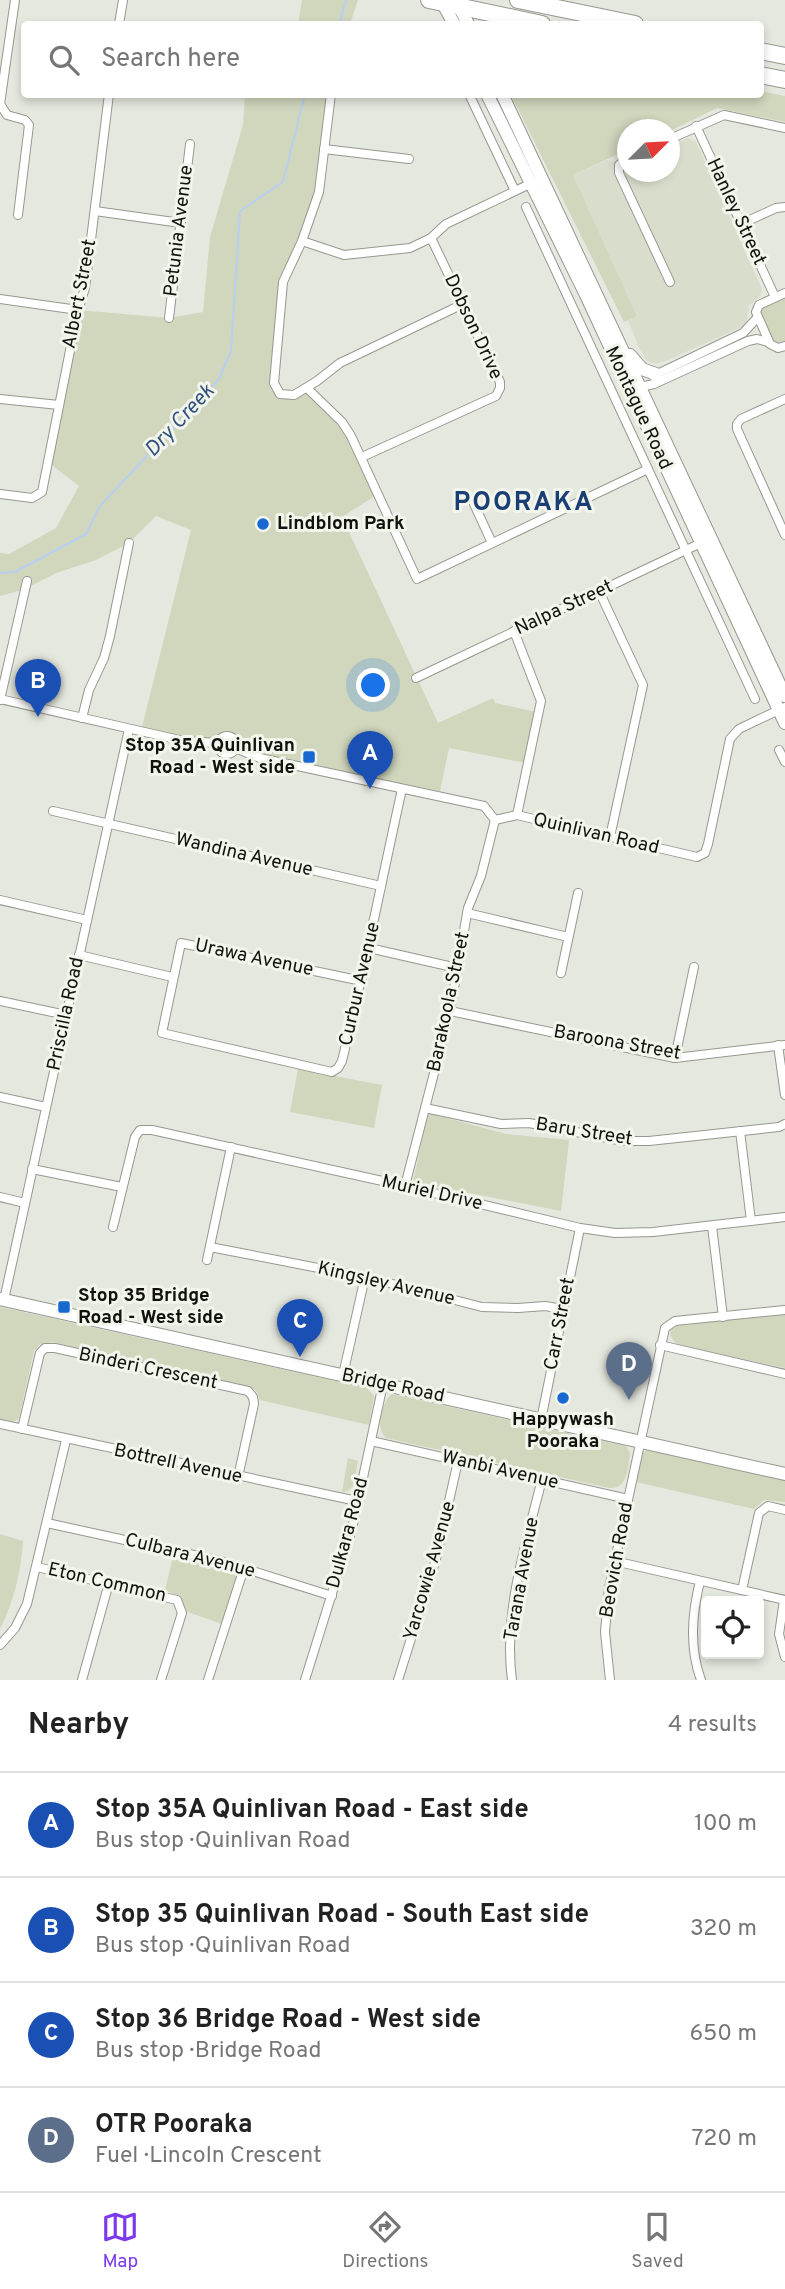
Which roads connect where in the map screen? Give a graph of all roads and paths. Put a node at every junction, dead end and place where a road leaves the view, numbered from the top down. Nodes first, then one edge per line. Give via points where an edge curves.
1 (15, 0) edge
2 (123, 0) edge
3 (518, 0) edge
4 (446, 2) edge
5 (120, 21) edge
6 (452, 21) edge
7 (465, 21) edge
8 (507, 21) edge
9 (620, 21) edge
10 (764, 52) edge
11 (785, 56) edge
12 (764, 76) edge
13 (785, 80) edge
14 (109, 98) edge
15 (330, 98) edge
16 (472, 98) edge
17 (489, 98) edge
18 (504, 98) edge
19 (0, 104) edge
20 (696, 126) junction
21 (785, 128) edge
22 (680, 134) edge
23 (190, 144) dead end
24 (324, 149) junction
25 (410, 159) dead end
26 (537, 181) junction
27 (623, 182) edge
28 (515, 191) junction
29 (526, 207) dead end
30 (785, 207) edge
31 (95, 211) junction
32 (18, 215) dead end
33 (181, 223) junction
34 (741, 223) junction
35 (431, 238) junction
36 (302, 241) junction
37 (670, 282) dead end
38 (785, 293) edge
39 (775, 297) junction
40 (0, 299) edge
41 (463, 304) junction
42 (78, 310) junction
43 (169, 318) dead end
44 (757, 318) junction
45 (618, 341) junction
46 (768, 342) junction
47 (785, 346) edge
48 (656, 374) junction
49 (307, 388) junction
50 (635, 389) junction
51 (0, 399) edge
52 (785, 399) edge
53 (59, 405) junction
54 (362, 457) junction
55 (648, 469) junction
56 (0, 494) edge
57 (474, 503) dead end
58 (785, 535) edge
59 (706, 541) junction
60 (492, 542) junction
61 (129, 543) dead end
62 (686, 550) junction
63 (27, 581) dead end
64 (599, 591) junction
65 (514, 631) junction
66 (416, 678) dead end
67 (785, 696) edge
68 (755, 699) dead end
69 (0, 700) edge
70 (782, 708) edge
71 (82, 718) junction
72 (785, 723) edge
73 (129, 729) junction
74 (779, 750) dead end
75 (785, 762) edge
76 (402, 789) junction
77 (53, 811) dead end
78 (517, 815) junction
79 (495, 820) junction
80 (108, 824) junction
81 (610, 837) junction
82 (381, 886) junction
83 (578, 893) dead end
84 (0, 900) edge
85 (467, 913) junction
86 (87, 920) junction
87 (568, 937) junction
88 (369, 948) junction
89 (79, 954) junction
90 (694, 967) dead end
91 (457, 968) junction
92 (561, 973) dead end
93 (172, 977) junction
94 (362, 981) junction
95 (0, 1001) edge
96 (450, 1011) junction
97 (66, 1016) junction
98 (781, 1045) edge
99 (675, 1058) junction
100 (785, 1096) edge
101 (0, 1097) edge
102 (46, 1107) junction
103 (425, 1108) junction
104 (785, 1124) edge
105 (740, 1131) junction
106 (231, 1147) junction
107 (32, 1170) junction
108 (405, 1186) junction
109 (122, 1187) junction
110 (0, 1197) edge
111 (25, 1203) junction
112 (785, 1217) edge
113 (751, 1221) junction
114 (712, 1226) junction
115 (113, 1227) dead end
116 (580, 1228) junction
117 (210, 1247) junction
118 (207, 1260) dead end
119 (365, 1277) junction
120 (2, 1300) edge
121 (563, 1309) junction
122 (785, 1310) edge
123 (723, 1317) junction
124 (660, 1345) junction
125 (785, 1374) edge
126 (343, 1375) junction
127 (383, 1384) junction
128 (541, 1420) junction
129 (0, 1424) edge
130 (22, 1429) junction
131 (65, 1440) junction
132 (371, 1441) junction
133 (640, 1441) junction
134 (458, 1461) junction
135 (785, 1474) edge
136 (238, 1477) junction
137 (542, 1479) junction
138 (628, 1499) junction
139 (357, 1501) junction
140 (785, 1510) edge
141 (47, 1523) junction
142 (614, 1561) junction
143 (37, 1567) junction
144 (244, 1568) junction
145 (700, 1581) junction
146 (109, 1583) junction
147 (742, 1590) junction
148 (332, 1596) junction
149 (785, 1600) edge
150 (0, 1645) edge
151 (785, 1657) edge
152 (82, 1680) edge
153 (161, 1680) edge
154 (208, 1680) edge
155 (305, 1680) edge
156 (398, 1680) edge
157 (512, 1680) edge
158 (610, 1680) edge
159 (701, 1680) edge

1 - 19 street
2 - 5 street
3 - 9 highway
4 - 6 main road
4 - 7 main road
4 - 8 highway
10 - 11 highway
12 - 13 highway
14 - 31 street, Albert Street
15 - 24 street
16 - 28 street
17 - 26 main road, Montague Road
18 - 26 main road, Montague Road
19 - 32 street via 5,113 29,125
20 - 21 street via 724,115
20 - 22 street
20 - 34 street, Hanley Street
23 - 33 street, Petunia Avenue
24 - 25 street
24 - 36 street via 319,192
26 - 28 street
26 - 45 main road, Montague Road
26 - 50 main road, Montague Road
27 - 37 street
28 - 35 street via 446,224
29 - 55 street
30 - 34 street
31 - 33 street
31 - 42 street, Albert Street
33 - 43 street, Petunia Avenue
34 - 39 street, Hanley Street
35 - 36 street via 410,248 344,255
35 - 41 street, Dobson Drive
36 - 49 street via 283,282 274,383 286,396
38 - 39 street
39 - 44 street via 758,307
40 - 42 street
41 - 49 street via 340,363
41 - 54 street, Dobson Drive via 500,382 496,396
42 - 53 street, Albert Street
44 - 46 street
44 - 48 street via 743,333
45 - 48 main road via 642,369
45 - 50 main road, Montague Road
46 - 47 street via 775,348
46 - 50 street via 748,341
48 - 50 street
49 - 54 street via 342,422
50 - 59 main road, Montague Road
51 - 53 street
52 - 58 street via 741,419 737,429
53 - 56 street, Albert Street via 42,492 32,498
54 - 60 street via 417,579
55 - 60 street
55 - 62 street
57 - 60 street
59 - 62 street, Nalpa Street
59 - 67 main road, Montague Road
59 - 70 main road, Montague Road
61 - 71 street via 110,636
62 - 64 street, Nalpa Street
62 - 68 street
63 - 69 street
64 - 65 street, Nalpa Street
64 - 81 street via 643,685
65 - 66 street, Nalpa Street
65 - 78 street via 541,701
69 - 71 street
70 - 72 main road, Montague Road
70 - 81 street, Quinlivan Road via 730,738 705,853 697,857
71 - 73 street
73 - 76 street via 184,741 218,743 230,737 235,748 260,758
73 - 80 street, Priscilla Road
74 - 75 street
76 - 79 street via 484,806
76 - 82 street, Curbur Avenue
77 - 80 street, Wandina Avenue
78 - 79 street, Quinlivan Road
78 - 81 street, Quinlivan Road
79 - 85 street, Barakoola Street
80 - 82 street, Wandina Avenue
80 - 86 street, Priscilla Road
82 - 88 street, Curbur Avenue
83 - 87 street
84 - 86 street
85 - 87 street
85 - 91 street, Barakoola Street
86 - 89 street, Priscilla Road
87 - 92 street
88 - 91 street
88 - 94 street, Curbur Avenue
89 - 93 street
89 - 97 street, Priscilla Road
90 - 99 street
91 - 96 street, Barakoola Street
93 - 94 street, Urawa Avenue via 181,943
93 - 94 street, Curbur Avenue via 162,1033 331,1072 342,1061
95 - 97 street
96 - 99 street, Baroona Street
96 - 103 street, Barakoola Street
97 - 102 street, Priscilla Road
98 - 99 street, Baroona Street
98 - 100 street
101 - 102 street
102 - 107 street, Priscilla Road
103 - 105 street, Baru Street via 623,1141
103 - 108 street, Barakoola Street
104 - 105 street, Baru Street
105 - 113 street
106 - 108 street, Muriel Drive
106 - 109 street, Muriel Drive via 140,1130
106 - 117 street
107 - 109 street
107 - 111 street, Priscilla Road
108 - 116 street, Muriel Drive
109 - 115 street, Muriel Drive
110 - 111 street
111 - 120 street, Priscilla Road
112 - 113 street, Muriel Drive
113 - 114 street, Muriel Drive
114 - 116 street, Muriel Drive via 628,1233
114 - 123 street
116 - 121 street, Carr Street
117 - 118 street
117 - 119 street, Kingsley Avenue
119 - 121 street, Kingsley Avenue via 482,1307
119 - 126 street
120 - 126 main road, Bridge Road
121 - 128 street, Carr Street
122 - 123 street
123 - 124 street via 675,1321 665,1328
124 - 125 street
124 - 133 street, Beovich Road
126 - 127 main road, Bridge Road
127 - 128 main road, Bridge Road
127 - 132 street, Dulkara Road
128 - 133 main road, Bridge Road
129 - 130 street, Bottrell Avenue
130 - 131 street, Bottrell Avenue
130 - 136 street, Binderi Crescent via 40,1353 50,1347 248,1391 254,1404
131 - 136 street, Bottrell Avenue
131 - 141 street
132 - 134 street, Wanbi Avenue
132 - 139 street, Dulkara Road
133 - 135 main road, Bridge Road
133 - 138 street, Beovich Road
134 - 137 street, Wanbi Avenue
134 - 156 street, Yarcowie Avenue via 436,1559
136 - 139 street, Bottrell Avenue
137 - 138 street, Wanbi Avenue
137 - 157 street, Tarana Avenue via 513,1607
138 - 142 street, Beovich Road
139 - 148 street, Dulkara Road
140 - 147 street via 768,1506 759,1513
141 - 143 street
141 - 144 street, Culbara Avenue
142 - 145 street
142 - 158 street, Beovich Road via 605,1632
143 - 146 street, Eton Common
143 - 150 street via 24,1612
144 - 148 street, Culbara Avenue
144 - 154 street
145 - 147 street
145 - 159 street via 692,1632
146 - 152 street
146 - 153 street, Eton Common via 172,1597 180,1605 182,1614
147 - 149 street
148 - 155 street, Dulkara Road
149 - 151 street via 779,1634

